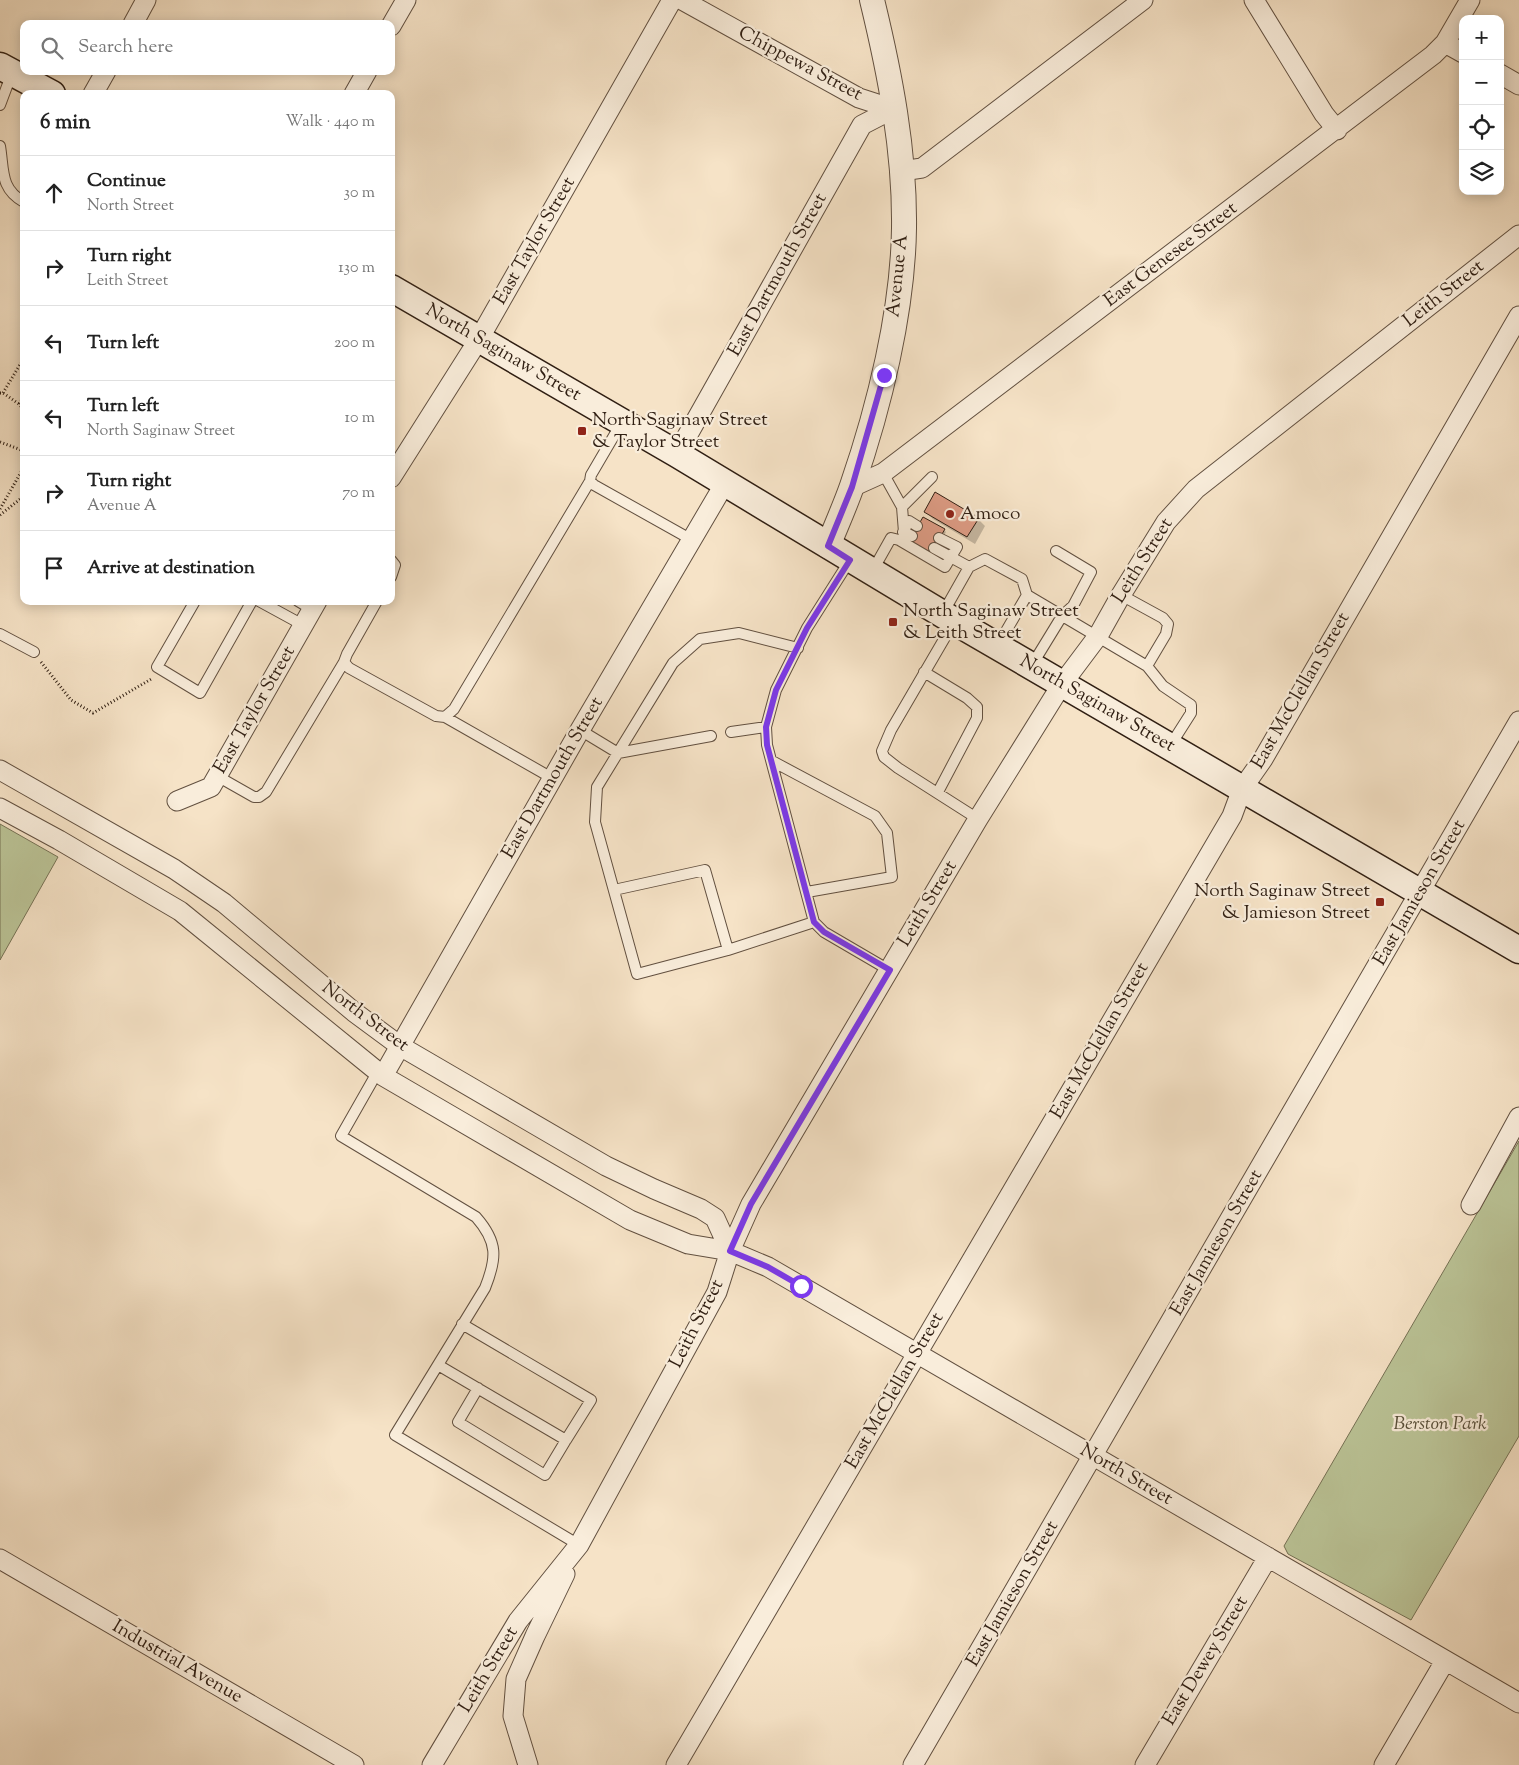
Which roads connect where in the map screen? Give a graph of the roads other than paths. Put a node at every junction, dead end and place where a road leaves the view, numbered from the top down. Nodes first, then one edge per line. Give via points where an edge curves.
1 (146, 0) edge
2 (406, 0) edge
3 (672, 0) edge
4 (682, 0) edge
5 (872, 0) edge
6 (1143, 0) edge
7 (1254, 0) edge
8 (1470, 0) edge
9 (135, 20) edge
10 (394, 20) edge
11 (1445, 43) junction
12 (1459, 51) edge
13 (6, 69) edge
14 (104, 75) edge
15 (364, 75) edge
16 (1504, 76) edge
17 (1519, 85) edge
18 (45, 90) edge
19 (95, 90) edge
20 (356, 90) edge
21 (0, 105) edge
22 (893, 109) junction
23 (1337, 130) junction
24 (0, 146) edge
25 (902, 171) junction
26 (20, 200) edge
27 (1519, 235) edge
28 (395, 290) edge
29 (1519, 316) edge
30 (479, 339) junction
31 (622, 422) junction
32 (677, 454) junction
33 (395, 472) edge
34 (883, 473) junction
35 (932, 477) dead end
36 (590, 481) junction
37 (725, 483) junction
38 (852, 487) junction
39 (902, 507) junction
40 (918, 526) dead end
41 (905, 536) junction
42 (939, 538) dead end
43 (692, 540) junction
44 (828, 546) junction
45 (934, 548) dead end
46 (1056, 551) dead end
47 (951, 558) junction
48 (861, 566) junction
49 (969, 567) junction
50 (1027, 595) junction
51 (1121, 595) junction
52 (193, 605) edge
53 (250, 605) edge
54 (284, 605) edge
55 (375, 605) edge
56 (308, 609) edge
57 (1062, 616) junction
58 (948, 617) junction
59 (0, 634) edge
60 (1098, 636) junction
61 (997, 646) junction
62 (798, 648) junction
63 (34, 652) road end
64 (344, 662) junction
65 (1032, 666) junction
66 (1147, 666) junction
67 (924, 672) junction
68 (1062, 684) junction
69 (445, 717) junction
70 (1519, 721) edge
71 (766, 727) junction
72 (580, 730) junction
73 (731, 732) dead end
74 (711, 736) dead end
75 (1170, 746) junction
76 (618, 752) junction
77 (772, 761) junction
78 (0, 770) edge
79 (217, 776) junction
80 (552, 778) junction
81 (1242, 789) junction
82 (938, 792) junction
83 (177, 801) dead end
84 (0, 808) edge
85 (978, 819) junction
86 (100, 827) junction
87 (84, 855) junction
88 (614, 890) junction
89 (807, 892) junction
90 (1420, 892) junction
91 (814, 922) junction
92 (728, 950) junction
93 (1519, 950) edge
94 (890, 970) junction
95 (400, 1046) junction
96 (381, 1074) junction
97 (1519, 1118) edge
98 (1471, 1205) dead end
99 (730, 1251) junction
100 (462, 1324) junction
101 (916, 1354) junction
102 (438, 1365) junction
103 (478, 1388) junction
104 (566, 1440) junction
105 (1094, 1456) junction
106 (579, 1545) junction
107 (1268, 1557) junction
108 (0, 1559) edge
109 (1445, 1661) junction
110 (1519, 1703) edge
111 (354, 1765) edge
112 (432, 1765) edge
113 (528, 1765) edge
114 (676, 1765) edge
115 (913, 1765) edge
116 (1145, 1765) edge
117 (1384, 1765) edge

1 - 9 street
2 - 10 street
3 - 30 street, East Taylor Street
4 - 22 street, Chippewa Street via 859,98
5 - 22 street, Avenue A
6 - 25 street via 922,168
7 - 23 street
8 - 11 street, East Genesee Street
11 - 12 street
11 - 23 street, East Genesee Street
13 - 18 main road
13 - 21 lane
14 - 19 street
15 - 20 street
16 - 17 street
22 - 25 street, Avenue A
22 - 32 street, East Dartmouth Street via 862,126
23 - 34 street, East Genesee Street
24 - 26 lane via 8,190
25 - 38 street, Avenue A via 904,228 888,358
27 - 51 street, Leith Street via 1196,489 1166,522
28 - 30 main road, North Saginaw Street
29 - 81 street, East McClellan Street via 1268,750
30 - 31 main road, North Saginaw Street
30 - 33 street, East Taylor Street
31 - 32 main road, North Saginaw Street
31 - 36 lane
32 - 37 main road, North Saginaw Street
34 - 38 street, East Genesee Street
34 - 39 lane
35 - 39 lane
36 - 43 lane
36 - 69 lane via 454,709
37 - 43 street, East Dartmouth Street
37 - 44 main road, North Saginaw Street
38 - 44 street, Avenue A
39 - 41 lane
40 - 41 lane via 910,521
41 - 47 lane via 945,567
41 - 48 lane via 891,538
42 - 47 lane via 957,547
43 - 72 street, East Dartmouth Street
44 - 48 main road, North Saginaw Street
45 - 47 lane
46 - 57 lane via 1091,572 1073,606
47 - 49 lane
48 - 58 main road, North Saginaw Street
48 - 62 lane via 807,628
49 - 50 lane via 986,559 1022,579
49 - 58 lane
50 - 57 lane
50 - 61 lane
51 - 60 street, Leith Street
51 - 66 lane via 1168,624 1166,634
52 - 53 lane via 157,667 200,693
54 - 56 lane
55 - 64 lane
56 - 79 street, East Taylor Street
57 - 60 lane
57 - 65 lane
58 - 61 main road, North Saginaw Street
58 - 67 lane
59 - 63 lane
60 - 66 lane
60 - 68 street, Leith Street
61 - 65 main road, North Saginaw Street
62 - 71 lane via 776,690
62 - 76 lane via 738,633 700,639 673,663
64 - 69 lane via 349,668 436,716
64 - 79 lane via 266,792 259,798 254,797
65 - 68 main road, North Saginaw Street
66 - 75 lane via 1163,686 1191,706 1191,713
67 - 82 lane via 977,707 977,718
67 - 82 lane via 882,751 884,757 898,768
68 - 75 main road, North Saginaw Street
68 - 85 street, Leith Street
69 - 80 lane
70 - 90 street, East Jamieson Street
71 - 73 lane
71 - 77 lane
72 - 76 lane
72 - 80 street, East Dartmouth Street
74 - 76 lane
75 - 81 main road, North Saginaw Street
76 - 88 lane via 596,787 595,810 595,822
77 - 89 lane
77 - 89 lane via 875,816 887,833 892,877
78 - 86 street, North Street
79 - 83 street, East Taylor Street via 211,787
80 - 95 street, East Dartmouth Street
81 - 90 main road, North Saginaw Street
81 - 101 street, East McClellan Street via 1232,816
82 - 85 lane
84 - 87 street, North Street
85 - 94 street, Leith Street
86 - 87 street
86 - 95 street, North Street via 174,869 224,903 354,1012
87 - 96 street, North Street via 180,911
88 - 92 lane via 705,870
88 - 92 lane via 637,974
89 - 91 lane
90 - 93 main road, North Saginaw Street
90 - 105 street, East Jamieson Street
91 - 92 lane
91 - 94 lane via 824,932
94 - 99 street, Leith Street via 751,1204
95 - 96 street, East Dartmouth Street
95 - 99 street, North Street via 606,1166 701,1209 715,1218
96 - 99 street, North Street via 630,1220 688,1244
96 - 100 lane via 341,1136 476,1216 488,1231 493,1250 492,1269
97 - 98 street
99 - 101 street, North Street via 768,1267
99 - 106 street, Leith Street via 717,1292
100 - 102 lane
100 - 104 lane via 591,1400
101 - 105 street, North Street
101 - 114 street, East McClellan Street
102 - 103 lane
102 - 106 lane via 395,1435
103 - 104 lane
103 - 104 lane via 458,1422 546,1475
105 - 107 street, North Street
105 - 115 street, East Jamieson Street
106 - 112 street, Leith Street via 518,1621
106 - 113 street via 516,1679 513,1716
107 - 109 street, North Street
107 - 116 street, East Dewey Street
108 - 111 street, Industrial Avenue
109 - 110 street, North Street
109 - 117 street

